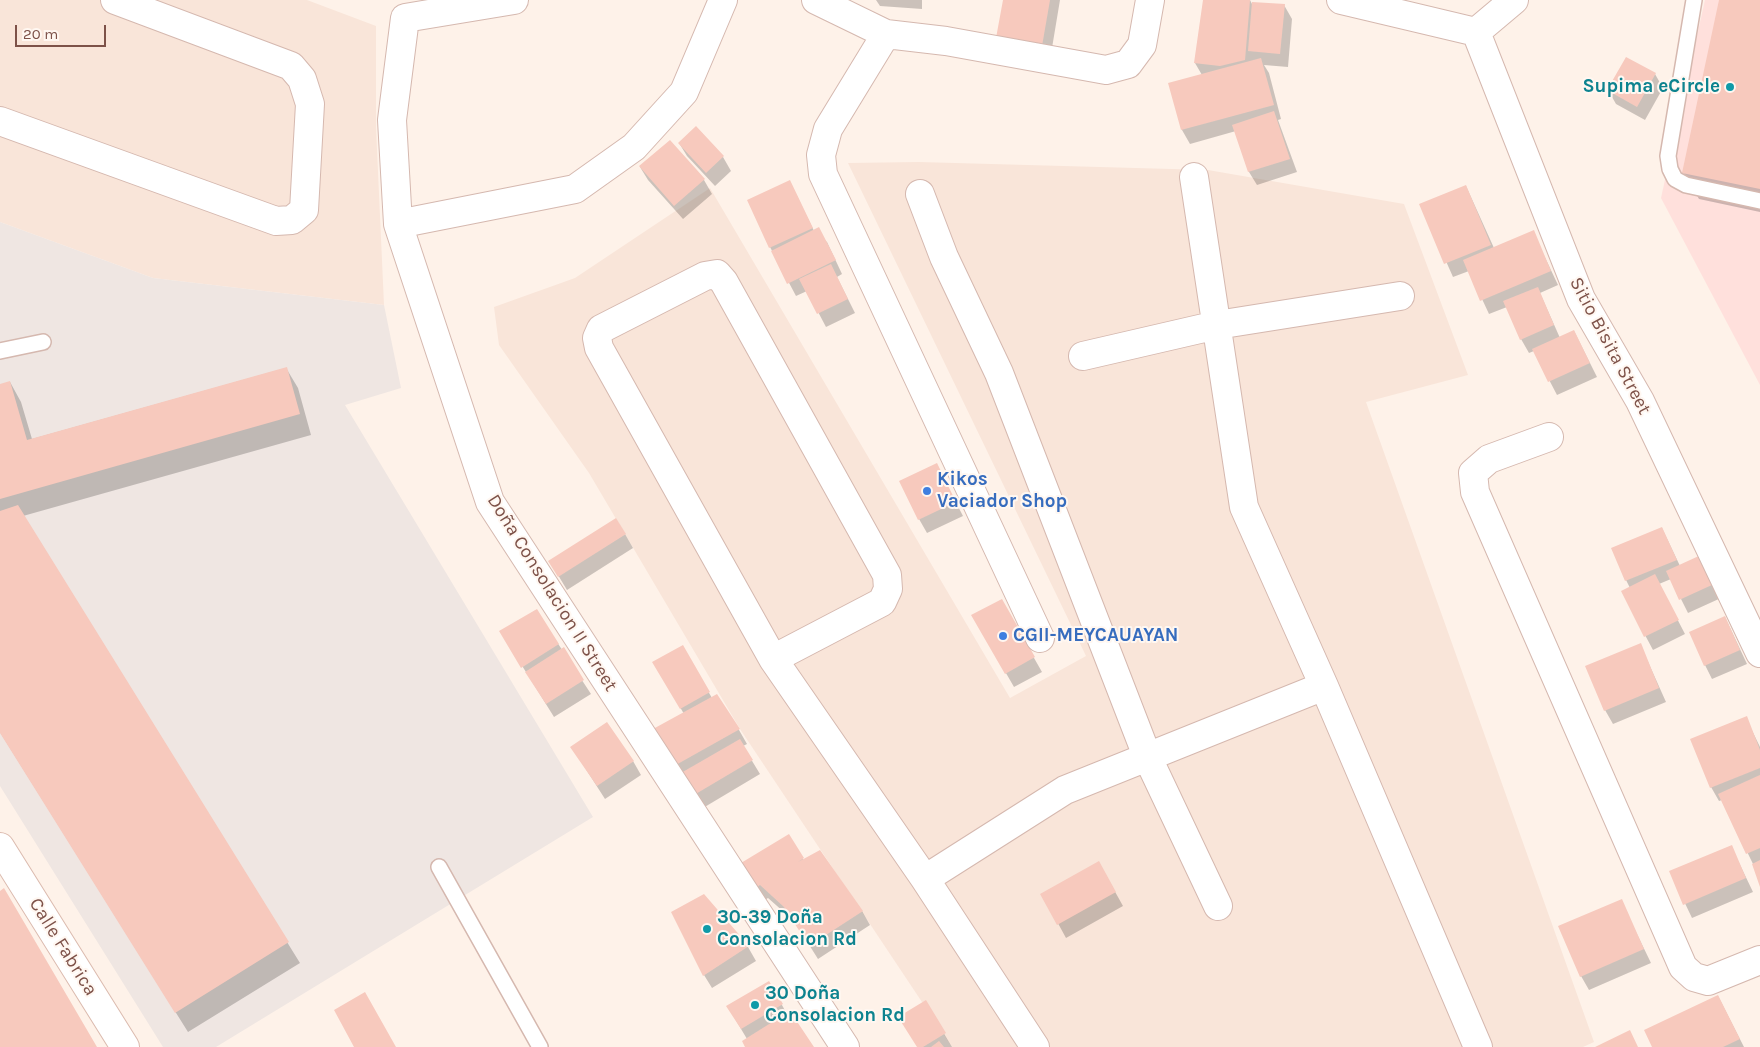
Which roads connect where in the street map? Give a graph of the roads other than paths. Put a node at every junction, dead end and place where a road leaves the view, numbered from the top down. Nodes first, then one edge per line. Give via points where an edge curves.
1 (115, 0) edge
2 (514, 0) edge
3 (723, 0) edge
4 (816, 0) edge
5 (1150, 0) edge
6 (1341, 0) edge
7 (1514, 0) edge
8 (1694, 0) edge
9 (405, 9) edge
10 (1476, 32) junction
11 (886, 34) junction
12 (0, 121) edge
13 (1194, 177) dead end
14 (920, 194) dead end
15 (1760, 201) edge
16 (398, 224) junction
17 (1400, 296) dead end
18 (1217, 325) junction
19 (43, 342) dead end
20 (0, 351) edge
21 (1083, 356) dead end
22 (1549, 436) dead end
23 (1040, 638) dead end
24 (1760, 653) edge
25 (773, 659) junction
26 (1324, 686) junction
27 (1147, 756) junction
28 (0, 847) edge
29 (439, 867) dead end
30 (925, 879) junction
31 (1218, 906) dead end
32 (1760, 960) edge
33 (125, 1047) edge
34 (540, 1047) edge
35 (845, 1047) edge
36 (1035, 1047) edge
37 (1478, 1047) edge

1 - 12 street via 291,66 302,79 310,104 304,210 292,220 276,221
2 - 9 street, Doña Consolacion II Street
3 - 16 street via 684,92 634,147 575,189
4 - 11 street
5 - 11 street via 1142,45 1128,64 1106,70 946,41
6 - 10 street
7 - 10 street
8 - 15 lane via 1668,156 1670,169 1675,179 1686,185
9 - 16 street, Doña Consolacion II Street via 392,120
10 - 24 street, Sitio Bisita Street via 1581,299 1640,401
11 - 23 street via 828,129 821,155 823,174
13 - 18 street
14 - 27 street via 944,257 999,373
16 - 35 street, Doña Consolacion II Street via 490,502
17 - 18 street
18 - 21 street
18 - 26 street via 1244,508
19 - 20 lane
22 - 32 street via 1489,459 1473,473 1475,492 1683,966 1694,977 1708,981
25 - 25 street via 598,348 596,338 601,329 705,276 717,274 886,575 888,588 882,602
25 - 30 street
26 - 27 street
26 - 37 street
27 - 30 street via 1065,790
27 - 31 street
28 - 33 street, Calle Fabrica
29 - 34 lane
30 - 36 street

